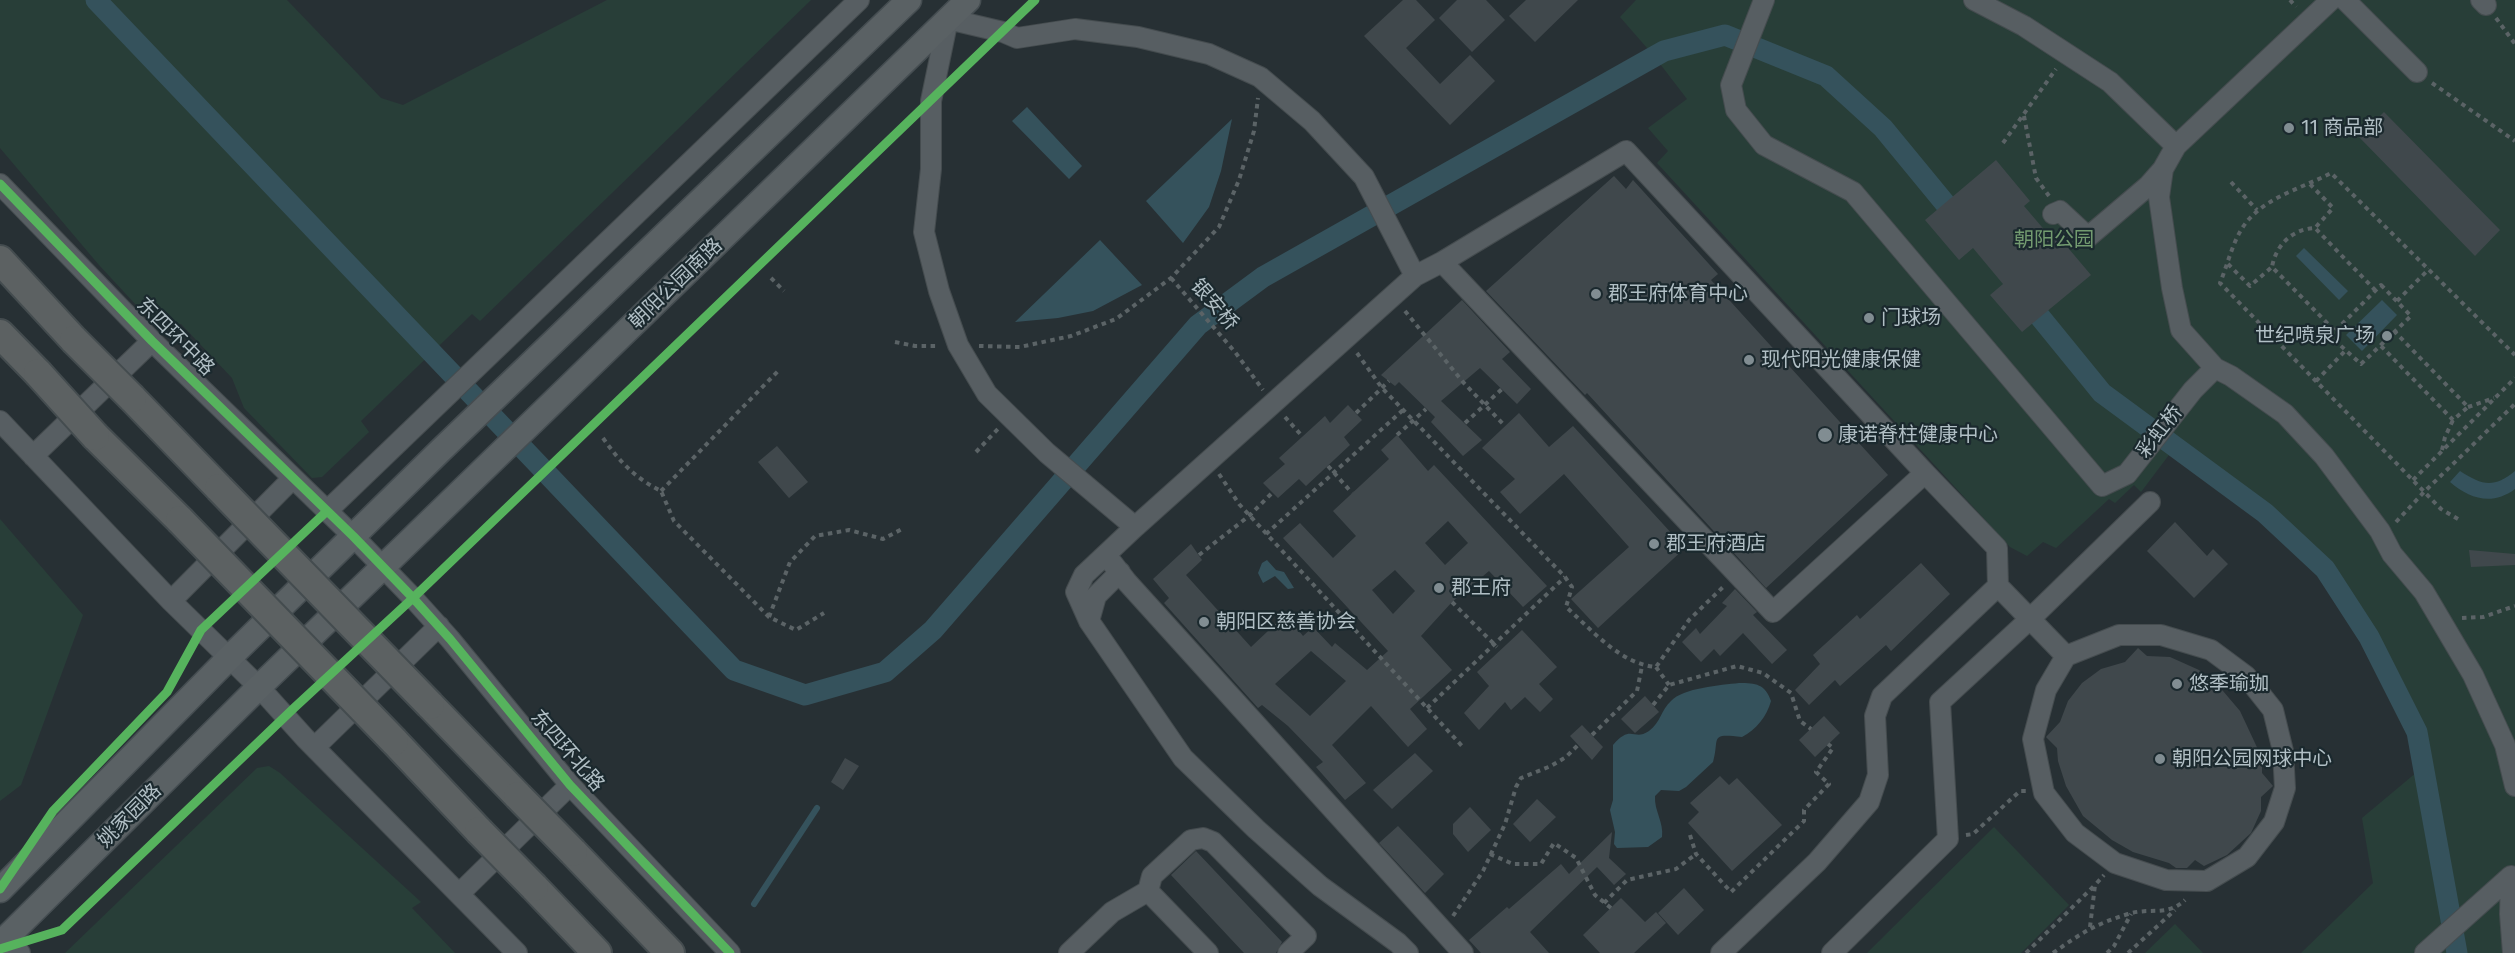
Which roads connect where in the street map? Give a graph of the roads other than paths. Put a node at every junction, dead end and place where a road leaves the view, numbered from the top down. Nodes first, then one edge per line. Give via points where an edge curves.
1 (859, 0) edge
2 (909, 0) edge
3 (968, 0) edge
4 (1974, 0) edge
5 (2331, 0) edge
6 (2345, 0) edge
7 (1763, 1) edge
8 (948, 19) junction
9 (2417, 72) road end
10 (2176, 146) junction
11 (2163, 169) junction
12 (0, 184) edge
13 (2057, 212) road end
14 (0, 260) edge
15 (1442, 262) junction
16 (1415, 276) junction
17 (0, 334) edge
18 (152, 341) junction
19 (2215, 368) junction
20 (0, 421) edge
21 (33, 456) junction
22 (1925, 473) junction
23 (292, 479) junction
24 (2150, 502) dead end
25 (327, 511) junction
26 (1135, 526) junction
27 (353, 536) junction
28 (1106, 555) junction
29 (383, 567) junction
30 (1120, 572) junction
31 (1998, 586) junction
32 (171, 601) junction
33 (2030, 619) junction
34 (1089, 621) junction
35 (438, 626) junction
36 (2066, 656) junction
37 (229, 658) junction
38 (259, 687) junction
39 (315, 747) junction
40 (570, 785) junction
41 (2515, 786) edge
42 (2514, 869) edge
43 (0, 890) edge
44 (1148, 891) junction
45 (459, 894) junction
46 (9, 945) edge
47 (517, 953) edge
48 (597, 953) edge
49 (670, 953) edge
50 (730, 953) edge
51 (1069, 953) edge
52 (1208, 953) edge
53 (1288, 953) edge
54 (1408, 953) edge
55 (1462, 953) edge
56 (1721, 953) edge
57 (1832, 953) edge
58 (2426, 953) edge
59 (2513, 953) edge

1 - 25 street
2 - 27 main road
3 - 8 main road, 朝阳公园南路
4 - 10 street via 2024,26 2110,82
5 - 10 street
6 - 9 street
7 - 19 street, 彩虹桥 via 1731,85 1736,110 1764,144 1853,192 2102,486 2127,474
8 - 16 street via 1017,38 1075,28 1138,37 1209,54 1260,77 1312,121 1364,177
8 - 26 street via 931,101 931,169 924,232 958,345 987,394 1047,453
8 - 29 main road, 朝阳公园南路
10 - 11 street
11 - 13 street via 2088,237
11 - 19 street via 2159,197 2181,330
12 - 18 street, 东四环中路
14 - 49 highway, bridge
15 - 16 street
15 - 22 street via 1626,151
15 - 22 street via 1773,612
16 - 26 street
17 - 48 highway, bridge
18 - 21 street
18 - 23 street, 东四环中路
19 - 41 street via 2284,414 2324,456 2380,531 2392,554 2424,592 2473,675 2505,745
20 - 21 street
21 - 32 street
22 - 31 street via 1997,548
23 - 25 street, 东四环中路
23 - 32 street
24 - 33 street
25 - 27 street, 东四环中路
26 - 28 street
27 - 29 street, 东四环北路
27 - 37 main road, 姚家园路
28 - 30 street
28 - 34 street via 1084,575 1076,592
29 - 35 street, 东四环北路
29 - 38 main road, 姚家园路
30 - 34 street via 1096,596
30 - 55 street
31 - 33 street
31 - 56 street via 1882,696 1875,716 1878,775 1869,802 1817,862
32 - 37 street
33 - 36 street
33 - 57 street via 1940,702 1948,839
34 - 54 street via 1183,758 1320,886
35 - 39 street
35 - 40 street, 东四环北路
36 - 36 street via 2046,690 2033,739 2044,793 2074,833 2115,863 2166,880 2206,881 2247,857 2274,822 2285,788 2283,751 2272,710 2246,676 2211,650 2161,635 2119,635
37 - 38 street
37 - 43 main road, 姚家园路
38 - 39 street
38 - 46 main road, 姚家园路
39 - 45 street
40 - 45 street
40 - 50 street, 东四环北路
42 - 58 street
42 - 59 street via 2510,914
44 - 51 street via 1112,912
44 - 52 street
44 - 53 street via 1152,876 1191,840 1203,837 1214,842 1306,936
45 - 47 street

